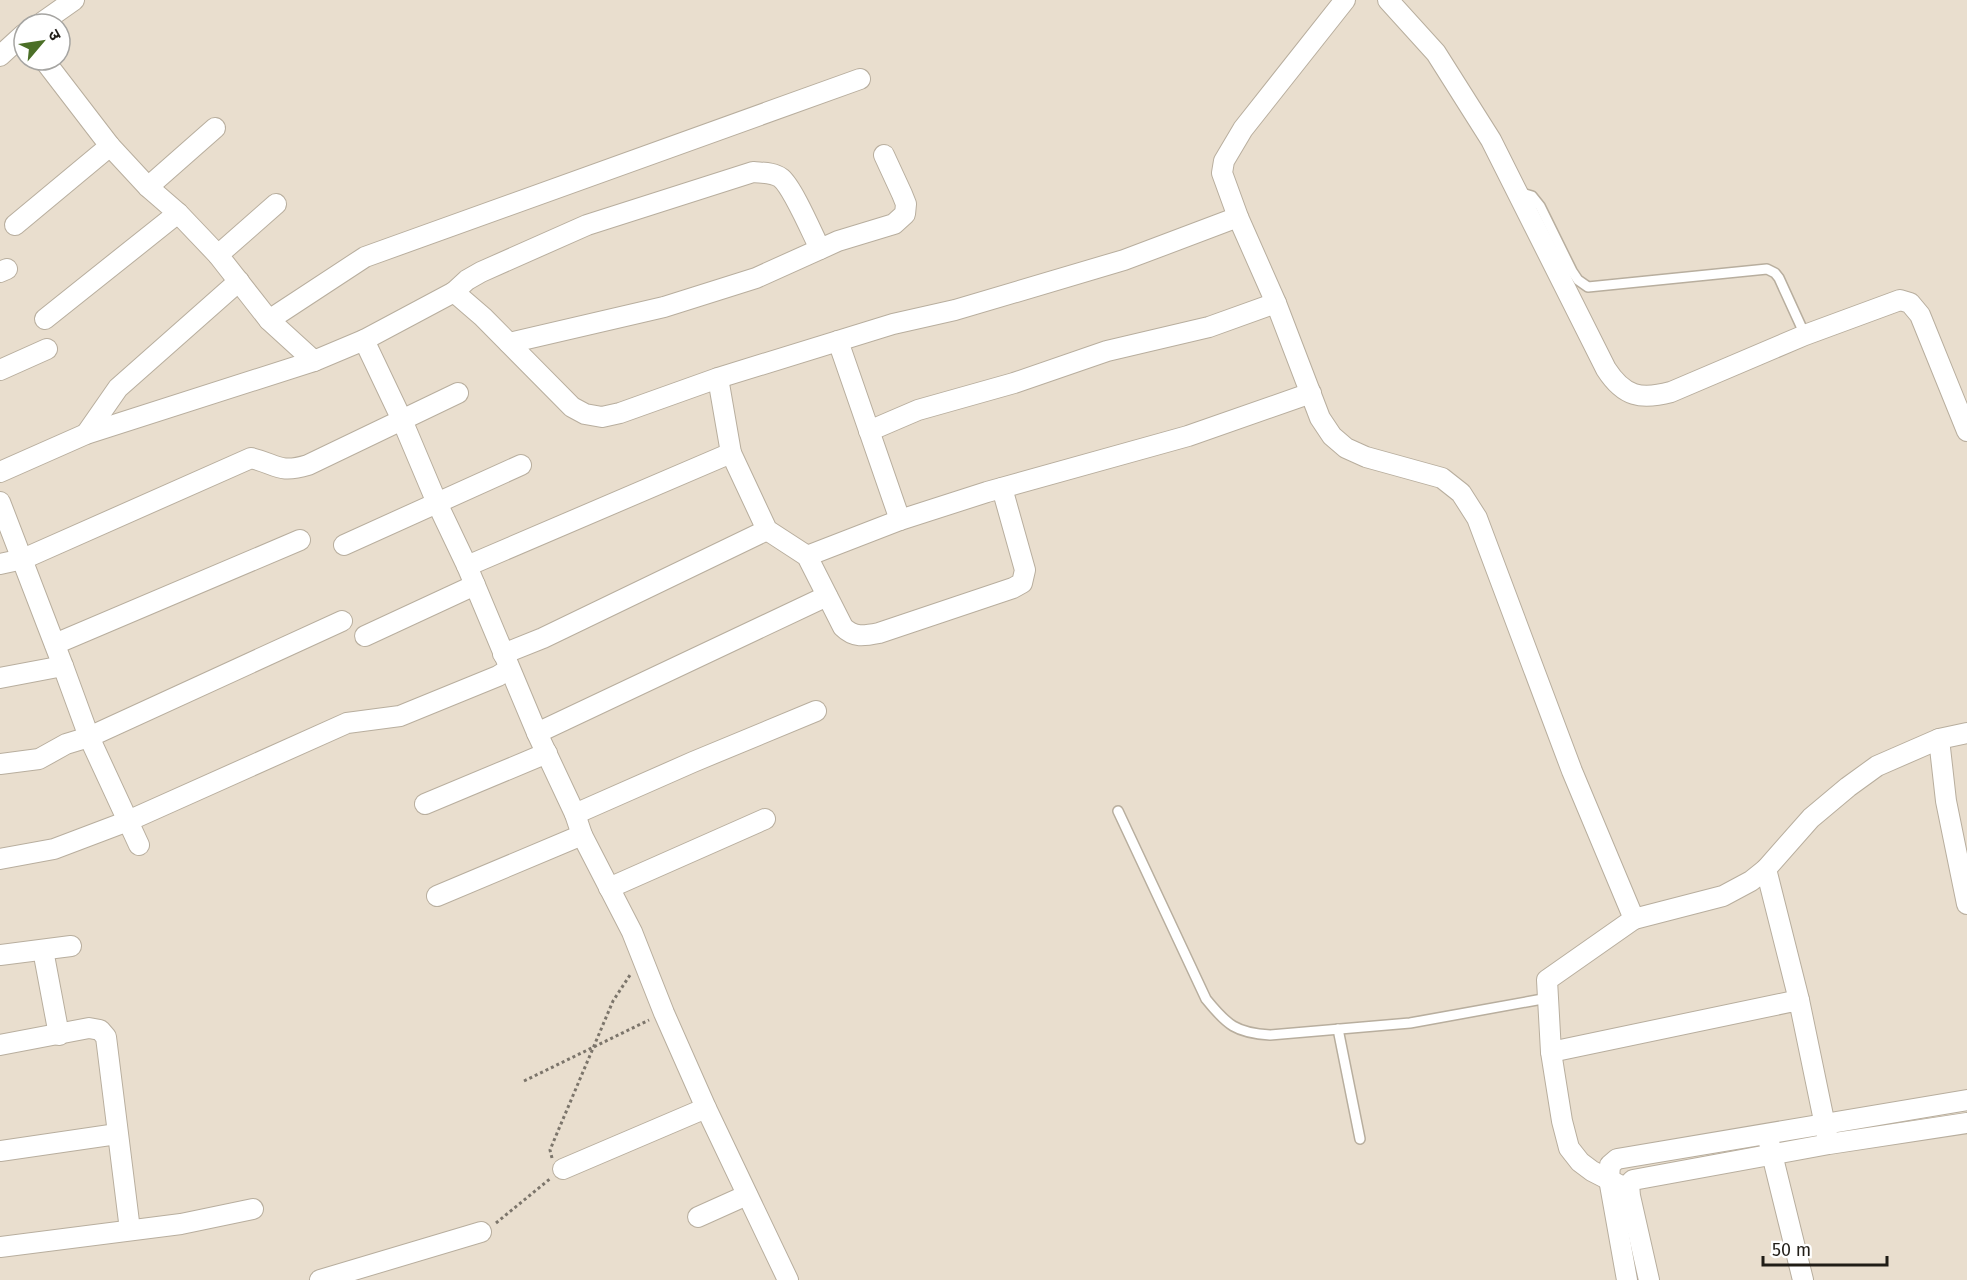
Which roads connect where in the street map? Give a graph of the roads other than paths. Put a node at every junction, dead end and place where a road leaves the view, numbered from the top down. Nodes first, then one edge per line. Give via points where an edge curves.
1 (74, 0) edge
2 (1345, 0) edge
3 (1388, 0) edge
4 (57, 12) edge
5 (12, 45) edge
6 (0, 56) edge
7 (53, 72) edge
8 (860, 79) dead end
9 (215, 128) dead end
10 (110, 146) junction
11 (884, 155) dead end
12 (148, 187) junction
13 (1516, 192) junction
14 (276, 204) dead end
15 (178, 213) junction
16 (1238, 217) junction
17 (15, 225) dead end
18 (820, 249) junction
19 (218, 255) junction
20 (238, 281) junction
21 (454, 292) junction
22 (1276, 303) junction
23 (45, 319) dead end
24 (269, 320) junction
25 (1805, 335) junction
26 (364, 340) junction
27 (838, 341) junction
28 (509, 343) junction
29 (47, 349) dead end
30 (314, 361) junction
31 (0, 370) edge
32 (718, 378) junction
33 (458, 393) dead end
34 (1311, 393) junction
35 (402, 420) junction
36 (869, 431) junction
37 (1967, 431) edge
38 (86, 434) junction
39 (731, 453) junction
40 (521, 465) dead end
41 (0, 472) edge
42 (1002, 488) junction
43 (0, 502) edge
44 (437, 503) junction
45 (900, 520) junction
46 (767, 530) junction
47 (300, 540) dead end
48 (344, 545) dead end
49 (807, 556) junction
50 (23, 559) junction
51 (0, 564) edge
52 (467, 567) junction
53 (475, 585) junction
54 (827, 596) junction
55 (342, 621) dead end
56 (365, 636) dead end
57 (55, 644) junction
58 (506, 662) junction
59 (63, 666) junction
60 (0, 678) edge
61 (816, 711) dead end
62 (537, 733) junction
63 (1967, 733) edge
64 (88, 737) junction
65 (1939, 739) junction
66 (547, 753) junction
67 (0, 764) edge
68 (425, 804) dead end
69 (1118, 811) dead end
70 (575, 814) junction
71 (765, 819) dead end
72 (128, 821) junction
73 (582, 835) junction
74 (139, 845) dead end
75 (1962, 851) edge
76 (0, 859) edge
77 (1766, 869) junction
78 (609, 888) junction
79 (437, 896) dead end
80 (1967, 904) edge
81 (1634, 919) junction
82 (71, 946) dead end
83 (43, 950) junction
84 (0, 955) edge
85 (1548, 998) junction
86 (1799, 1000) junction
87 (1338, 1029) junction
88 (59, 1035) junction
89 (0, 1045) edge
90 (1551, 1052) junction
91 (1967, 1100) edge
92 (706, 1108) junction
93 (1824, 1123) junction
94 (1967, 1123) edge
95 (1767, 1133) junction
96 (117, 1134) junction
97 (1360, 1139) dead end
98 (1829, 1144) junction
99 (0, 1151) edge
100 (1772, 1154) junction
101 (561, 1171) road end
102 (1609, 1179) junction
103 (1629, 1190) junction
104 (747, 1195) junction
105 (253, 1209) dead end
106 (698, 1217) dead end
107 (130, 1230) junction
108 (482, 1232) road end
109 (0, 1247) edge
110 (320, 1280) edge
111 (788, 1280) edge
112 (1627, 1280) edge
113 (1649, 1280) edge
114 (1803, 1280) edge

1 - 4 street
2 - 16 street via 1244,129 1224,161 1222,173
3 - 13 street via 1436,53 1491,140
5 - 6 street
7 - 10 street
8 - 24 street via 365,257
9 - 12 street
10 - 12 street
10 - 17 street
11 - 18 street via 906,204 905,214 894,224
12 - 15 street
13 - 25 lane via 1532,196 1540,206 1572,271 1588,287 1767,268 1779,278
13 - 25 street via 1606,369 1630,393 1655,396 1671,392
14 - 19 street
15 - 19 street
15 - 23 street
16 - 22 street
16 - 27 street via 1124,260
18 - 21 street via 781,178 753,172 587,225 481,272
18 - 28 street via 756,278 664,307
19 - 20 street
20 - 24 street
20 - 38 street via 118,388
21 - 26 street
21 - 28 street
22 - 34 street
22 - 36 street via 1209,327 1107,351 918,410
24 - 30 street
25 - 37 street via 1892,302 1910,303 1920,315
26 - 30 street
26 - 35 street
27 - 32 street
27 - 36 street
28 - 32 street via 572,407 602,417
29 - 31 street
30 - 38 street
32 - 39 street
33 - 35 street
34 - 42 street via 1188,436
34 - 81 street via 1320,418 1346,448 1442,478 1461,493 1477,518 1572,771
35 - 44 street
35 - 50 street via 291,470 250,458
36 - 45 street
38 - 41 street
39 - 46 street
39 - 52 street
40 - 44 street
42 - 45 street
42 - 54 street via 1025,570 1022,583 879,633 857,636 843,627
43 - 50 street
44 - 48 street
44 - 52 street
45 - 49 street
46 - 49 street
46 - 58 street via 543,638
47 - 57 street
49 - 54 street
50 - 51 street
50 - 57 street
52 - 53 street
53 - 56 street
53 - 58 street
54 - 62 street
55 - 64 street
57 - 59 street
58 - 62 street
58 - 72 street via 498,676 400,716 347,723
59 - 60 street
59 - 64 street
61 - 70 street
62 - 66 street
63 - 65 street
64 - 67 street via 39,759
64 - 72 street
65 - 75 street via 1946,801
65 - 77 street via 1878,766 1848,787 1811,818
66 - 68 street
66 - 70 street
69 - 87 lane via 1206,999 1220,1016 1251,1034
70 - 73 street
71 - 78 street
72 - 74 street
72 - 76 street via 54,849
73 - 78 street
73 - 79 street
75 - 80 street
77 - 81 street via 1723,896
77 - 86 street
78 - 92 street via 632,932
81 - 85 street via 1547,980
82 - 83 street
83 - 84 street
83 - 88 street
85 - 87 lane via 1410,1023
85 - 90 street
86 - 90 street
86 - 93 street
87 - 97 lane
88 - 89 street
88 - 96 street via 89,1028 100,1030 106,1037
90 - 102 street via 1569,1148 1580,1162
91 - 93 street
92 - 101 street
92 - 104 street
93 - 95 street
93 - 98 street
94 - 98 street
95 - 100 street
95 - 102 street via 1617,1159 1610,1165
96 - 99 street
96 - 107 street
98 - 100 street
100 - 103 street via 1639,1178 1629,1184
100 - 114 street
102 - 103 street
102 - 112 street
103 - 113 street
104 - 106 street
104 - 111 street
105 - 107 street
107 - 109 street
108 - 110 street

